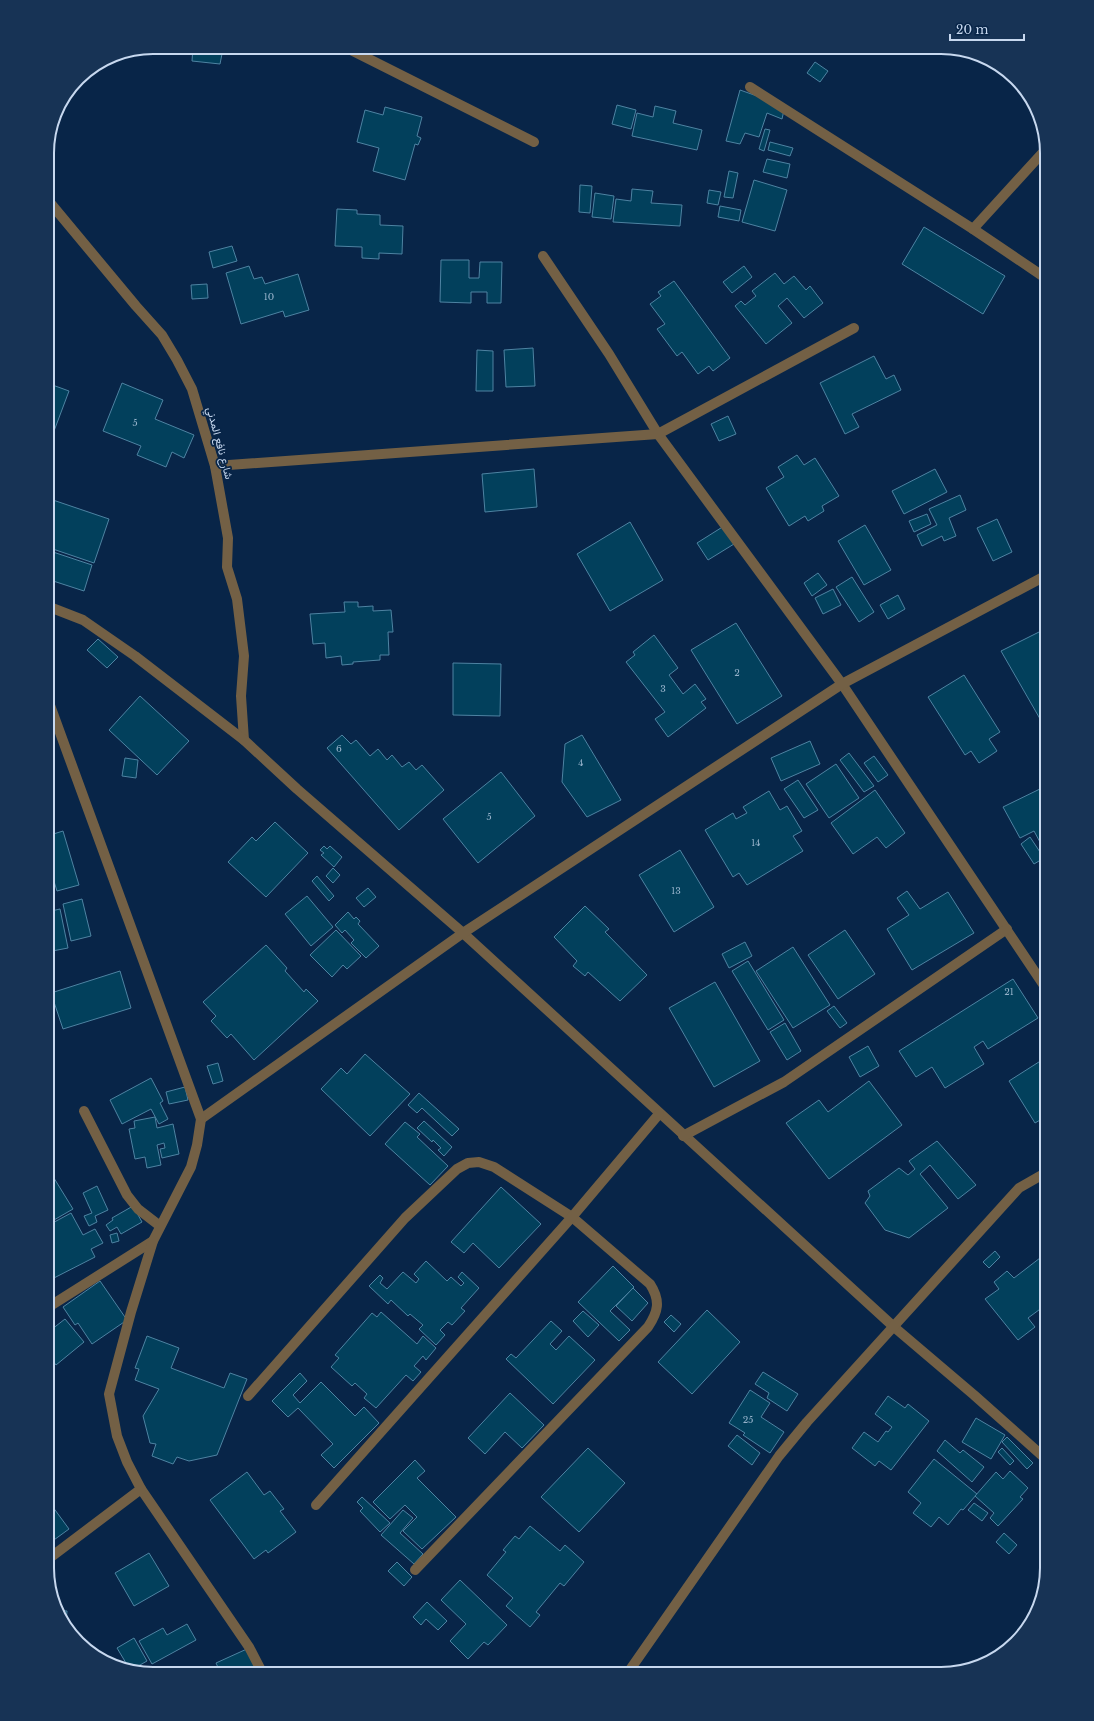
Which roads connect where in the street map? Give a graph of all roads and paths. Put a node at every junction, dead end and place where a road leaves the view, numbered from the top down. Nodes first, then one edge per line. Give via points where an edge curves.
1 (359, 54) edge
2 (750, 87) dead end
3 (534, 142) dead end
4 (1040, 156) edge
5 (54, 207) edge
6 (973, 229) junction
7 (543, 256) dead end
8 (1040, 273) edge
9 (854, 328) dead end
10 (658, 434) junction
11 (215, 466) junction
12 (1040, 579) edge
13 (54, 609) edge
14 (842, 684) junction
15 (54, 716) edge
16 (244, 740) junction
17 (1007, 929) junction
18 (463, 933) junction
19 (1040, 979) edge
20 (84, 1111) dead end
21 (660, 1114) junction
22 (200, 1119) junction
23 (683, 1136) junction
24 (1040, 1176) edge
25 (572, 1217) junction
26 (160, 1226) junction
27 (153, 1242) junction
28 (54, 1304) edge
29 (894, 1327) junction
30 (248, 1396) dead end
31 (1040, 1454) edge
32 (141, 1489) junction
33 (316, 1505) dead end
34 (54, 1555) edge
35 (415, 1570) dead end
36 (259, 1667) edge
37 (631, 1667) edge

1 - 3 street
2 - 6 street
4 - 6 street
5 - 11 street, شارع نافع المدني via 162,335 192,389
6 - 8 street
7 - 10 street
9 - 10 street
10 - 11 street
10 - 14 street
11 - 16 street, شارع نافع المدني via 228,538 227,567 237,599 244,656 241,696
12 - 14 street
13 - 16 street via 83,620 136,656
14 - 17 street
14 - 18 street
15 - 22 street
16 - 18 street
17 - 19 street
17 - 23 street via 784,1082
18 - 21 street
18 - 22 street
20 - 26 street via 126,1195 138,1210
21 - 23 street
21 - 25 street
22 - 26 street via 191,1167
23 - 29 street
24 - 29 street via 1019,1188
25 - 30 street via 494,1168 479,1162 468,1163 457,1169 405,1218
25 - 33 street
25 - 35 street via 650,1284 656,1293 656,1316
26 - 27 street
27 - 28 street
27 - 32 street via 109,1394 116,1436
29 - 31 street
29 - 37 street via 835,1390 779,1456
32 - 34 street
32 - 36 street via 241,1635

